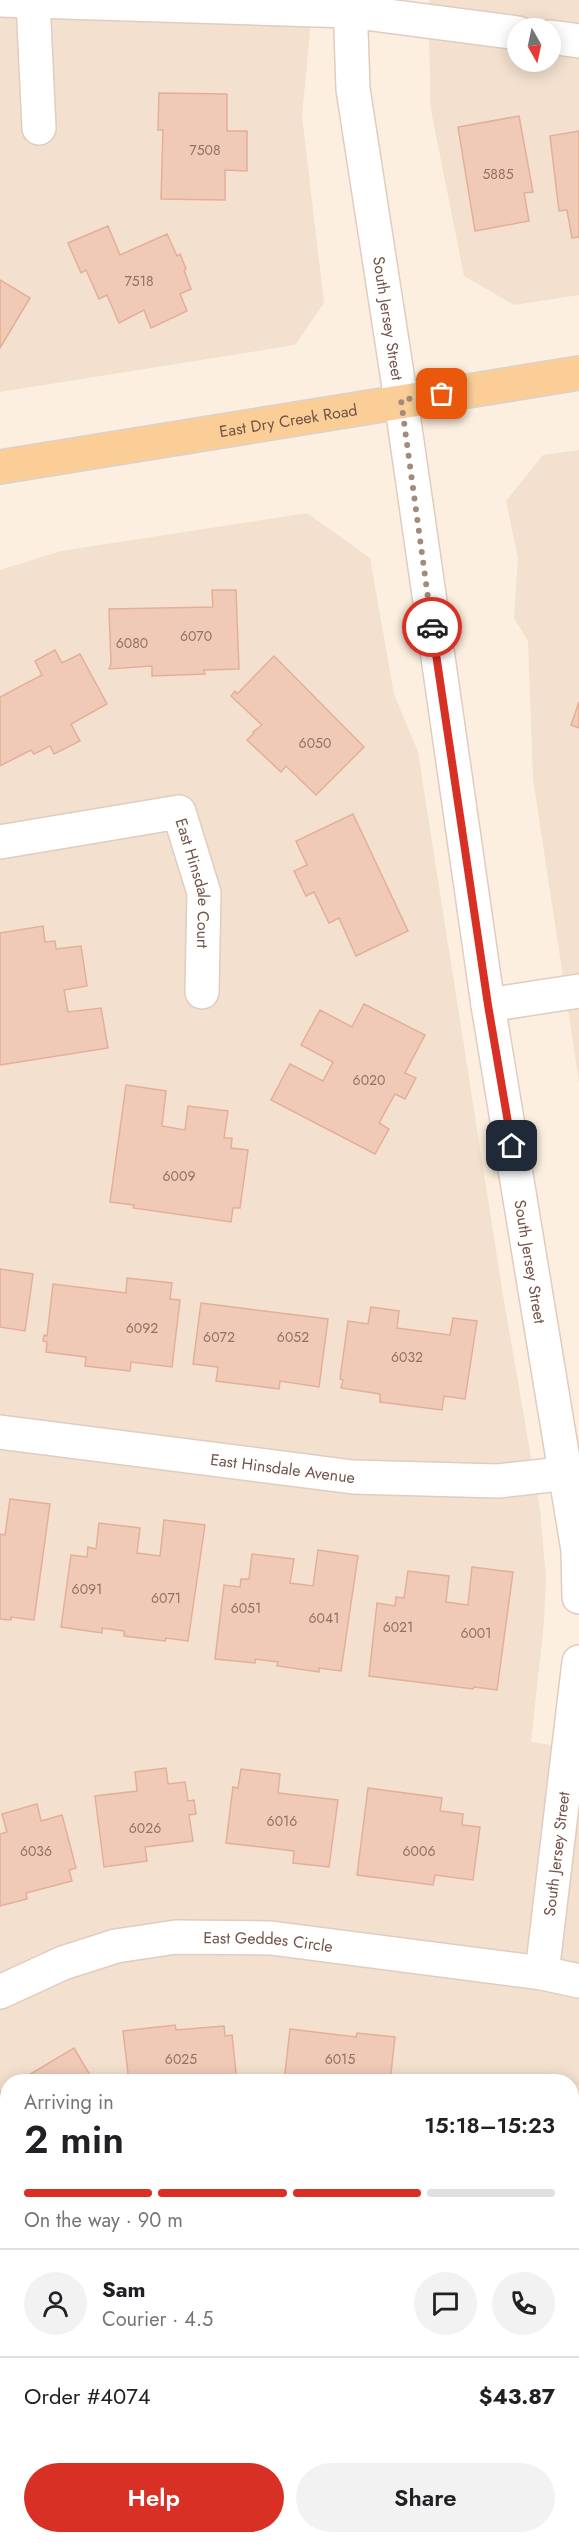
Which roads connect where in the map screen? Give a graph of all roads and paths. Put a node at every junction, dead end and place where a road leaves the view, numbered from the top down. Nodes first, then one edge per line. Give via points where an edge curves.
1 (0, 0) edge
2 (33, 1) edge
3 (349, 5) edge
4 (507, 31) edge
5 (561, 39) edge
6 (579, 41) edge
7 (39, 128) dead end
8 (579, 373) edge
9 (401, 400) junction
10 (0, 467) edge
11 (0, 842) edge
12 (579, 991) edge
13 (202, 992) dead end
14 (488, 1005) junction
15 (0, 1432) edge
16 (573, 1473) edge
17 (579, 1597) edge
18 (579, 1662) edge
19 (542, 1973) junction
20 (579, 1981) edge
21 (0, 1992) edge

1 - 2 street
2 - 3 street
2 - 7 street
3 - 4 street
3 - 9 street, South Jersey Street via 353,88
5 - 6 street
8 - 9 main road, East Dry Creek Road
9 - 10 main road, East Dry Creek Road
9 - 14 street, South Jersey Street
11 - 13 street, East Hinsdale Court via 179,812 204,893
12 - 14 street
14 - 16 street, South Jersey Street
15 - 16 street, East Hinsdale Avenue via 353,1477 498,1480
16 - 17 street, South Jersey Street
18 - 19 street, South Jersey Street
19 - 20 street, East Geddes Circle
19 - 21 street, East Geddes Circle via 271,1938 176,1936 106,1949 63,1963

